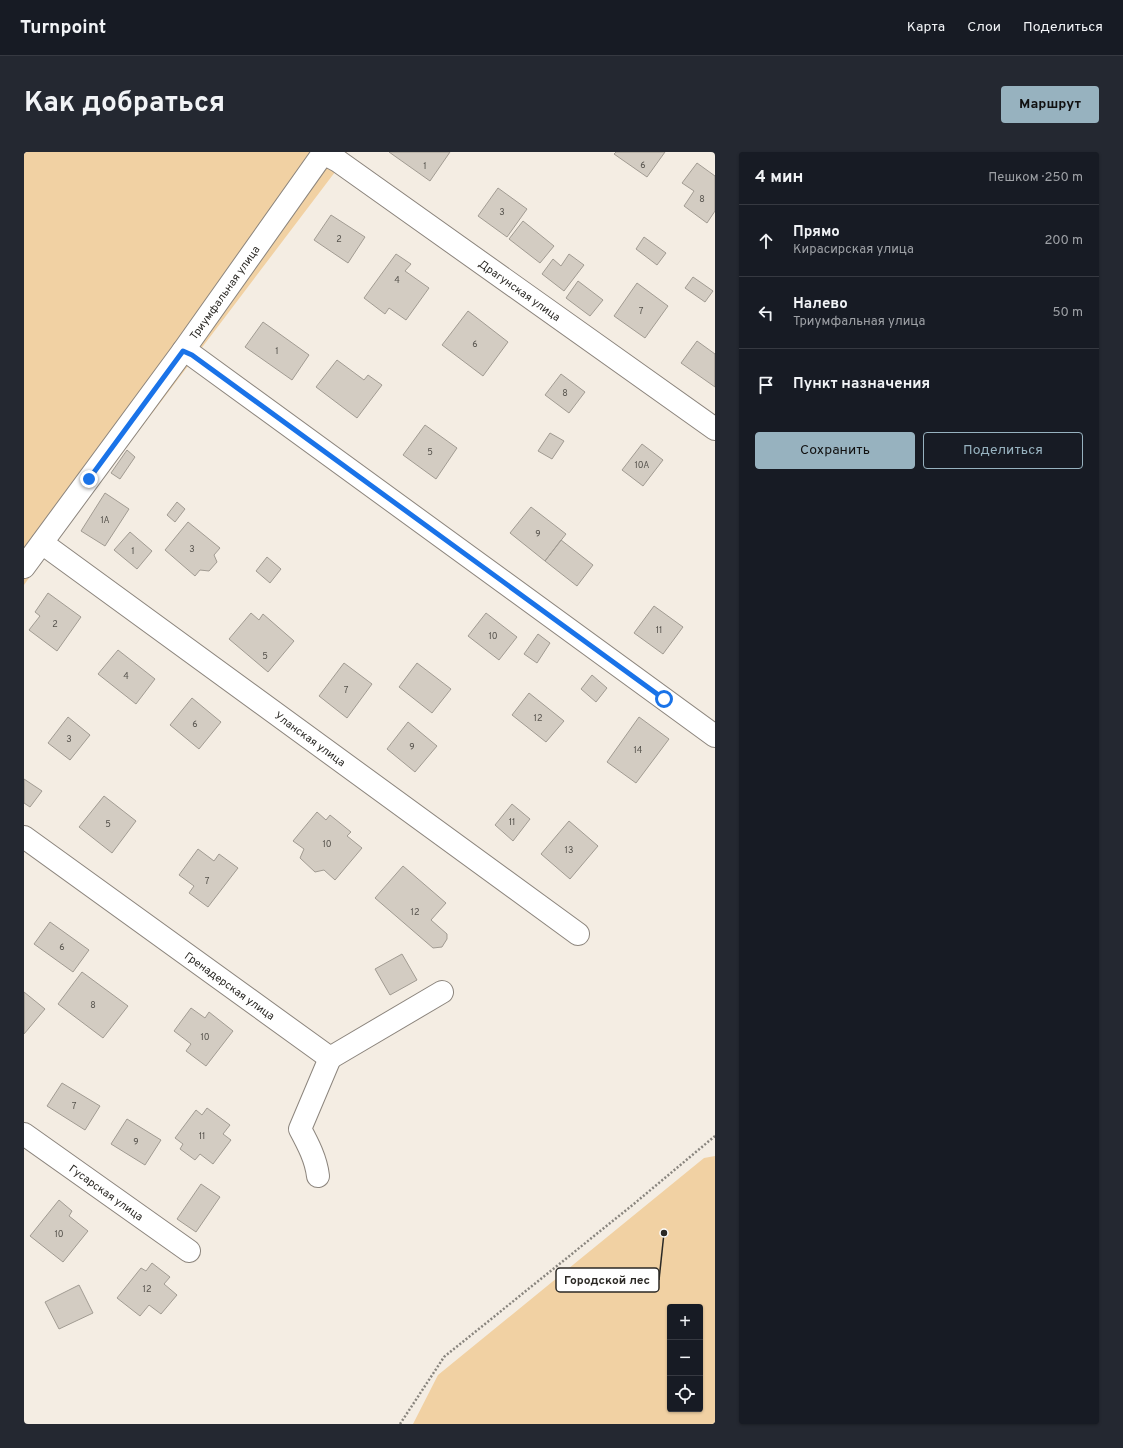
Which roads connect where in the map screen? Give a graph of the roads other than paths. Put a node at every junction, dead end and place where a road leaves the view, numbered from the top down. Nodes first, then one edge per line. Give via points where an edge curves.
1 (323, 152) edge
2 (183, 351) junction
3 (715, 429) edge
4 (42, 543) junction
5 (24, 567) edge
6 (715, 736) edge
7 (24, 837) edge
8 (578, 934) dead end
9 (442, 992) dead end
10 (330, 1058) junction
11 (24, 1134) edge
12 (318, 1176) dead end
13 (189, 1251) dead end

1 - 2 street, Триумфальная улица
1 - 3 street, Драгунская улица
2 - 4 street, Триумфальная улица
2 - 6 street via 192,355
4 - 5 street, Триумфальная улица
4 - 8 street, Уланская улица
7 - 10 street, Гренадерская улица
9 - 10 street
10 - 12 street via 300,1129 309,1144
11 - 13 street, Гусарская улица

